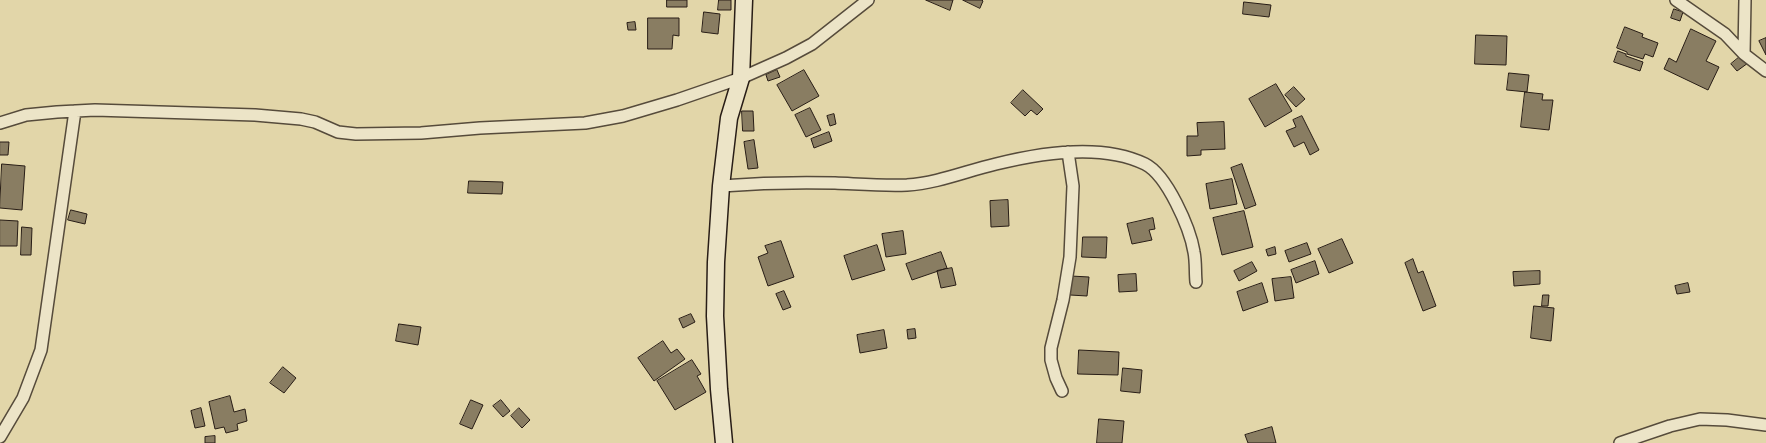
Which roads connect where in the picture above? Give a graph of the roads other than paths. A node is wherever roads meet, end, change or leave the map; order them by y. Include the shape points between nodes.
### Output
1 (744, 0) edge
2 (868, 0) edge
3 (1676, 0) edge
4 (1746, 0) edge
5 (1744, 54) junction
6 (1766, 71) edge
7 (741, 78) junction
8 (76, 111) junction
9 (0, 123) edge
10 (1068, 152) junction
11 (721, 186) junction
12 (1196, 282) dead end
13 (1062, 391) dead end
14 (1766, 425) edge
15 (0, 436) edge
16 (724, 443) edge
17 (1620, 443) edge

1 - 7 street
2 - 7 street via 812,44
3 - 5 street via 1725,34
4 - 5 street
5 - 6 street
7 - 8 street via 632,114 585,123 421,133 356,134 338,132 301,119 255,115
7 - 11 street via 729,118
8 - 9 street via 26,115
8 - 15 street via 41,350 23,398
10 - 11 street via 995,164 907,185 785,182
10 - 12 street via 1094,152 1123,158 1146,165 1158,175 1170,191 1190,238
10 - 13 street via 1072,186 1070,257 1051,348 1056,378
11 - 16 street via 715,316
14 - 17 street via 1700,419

